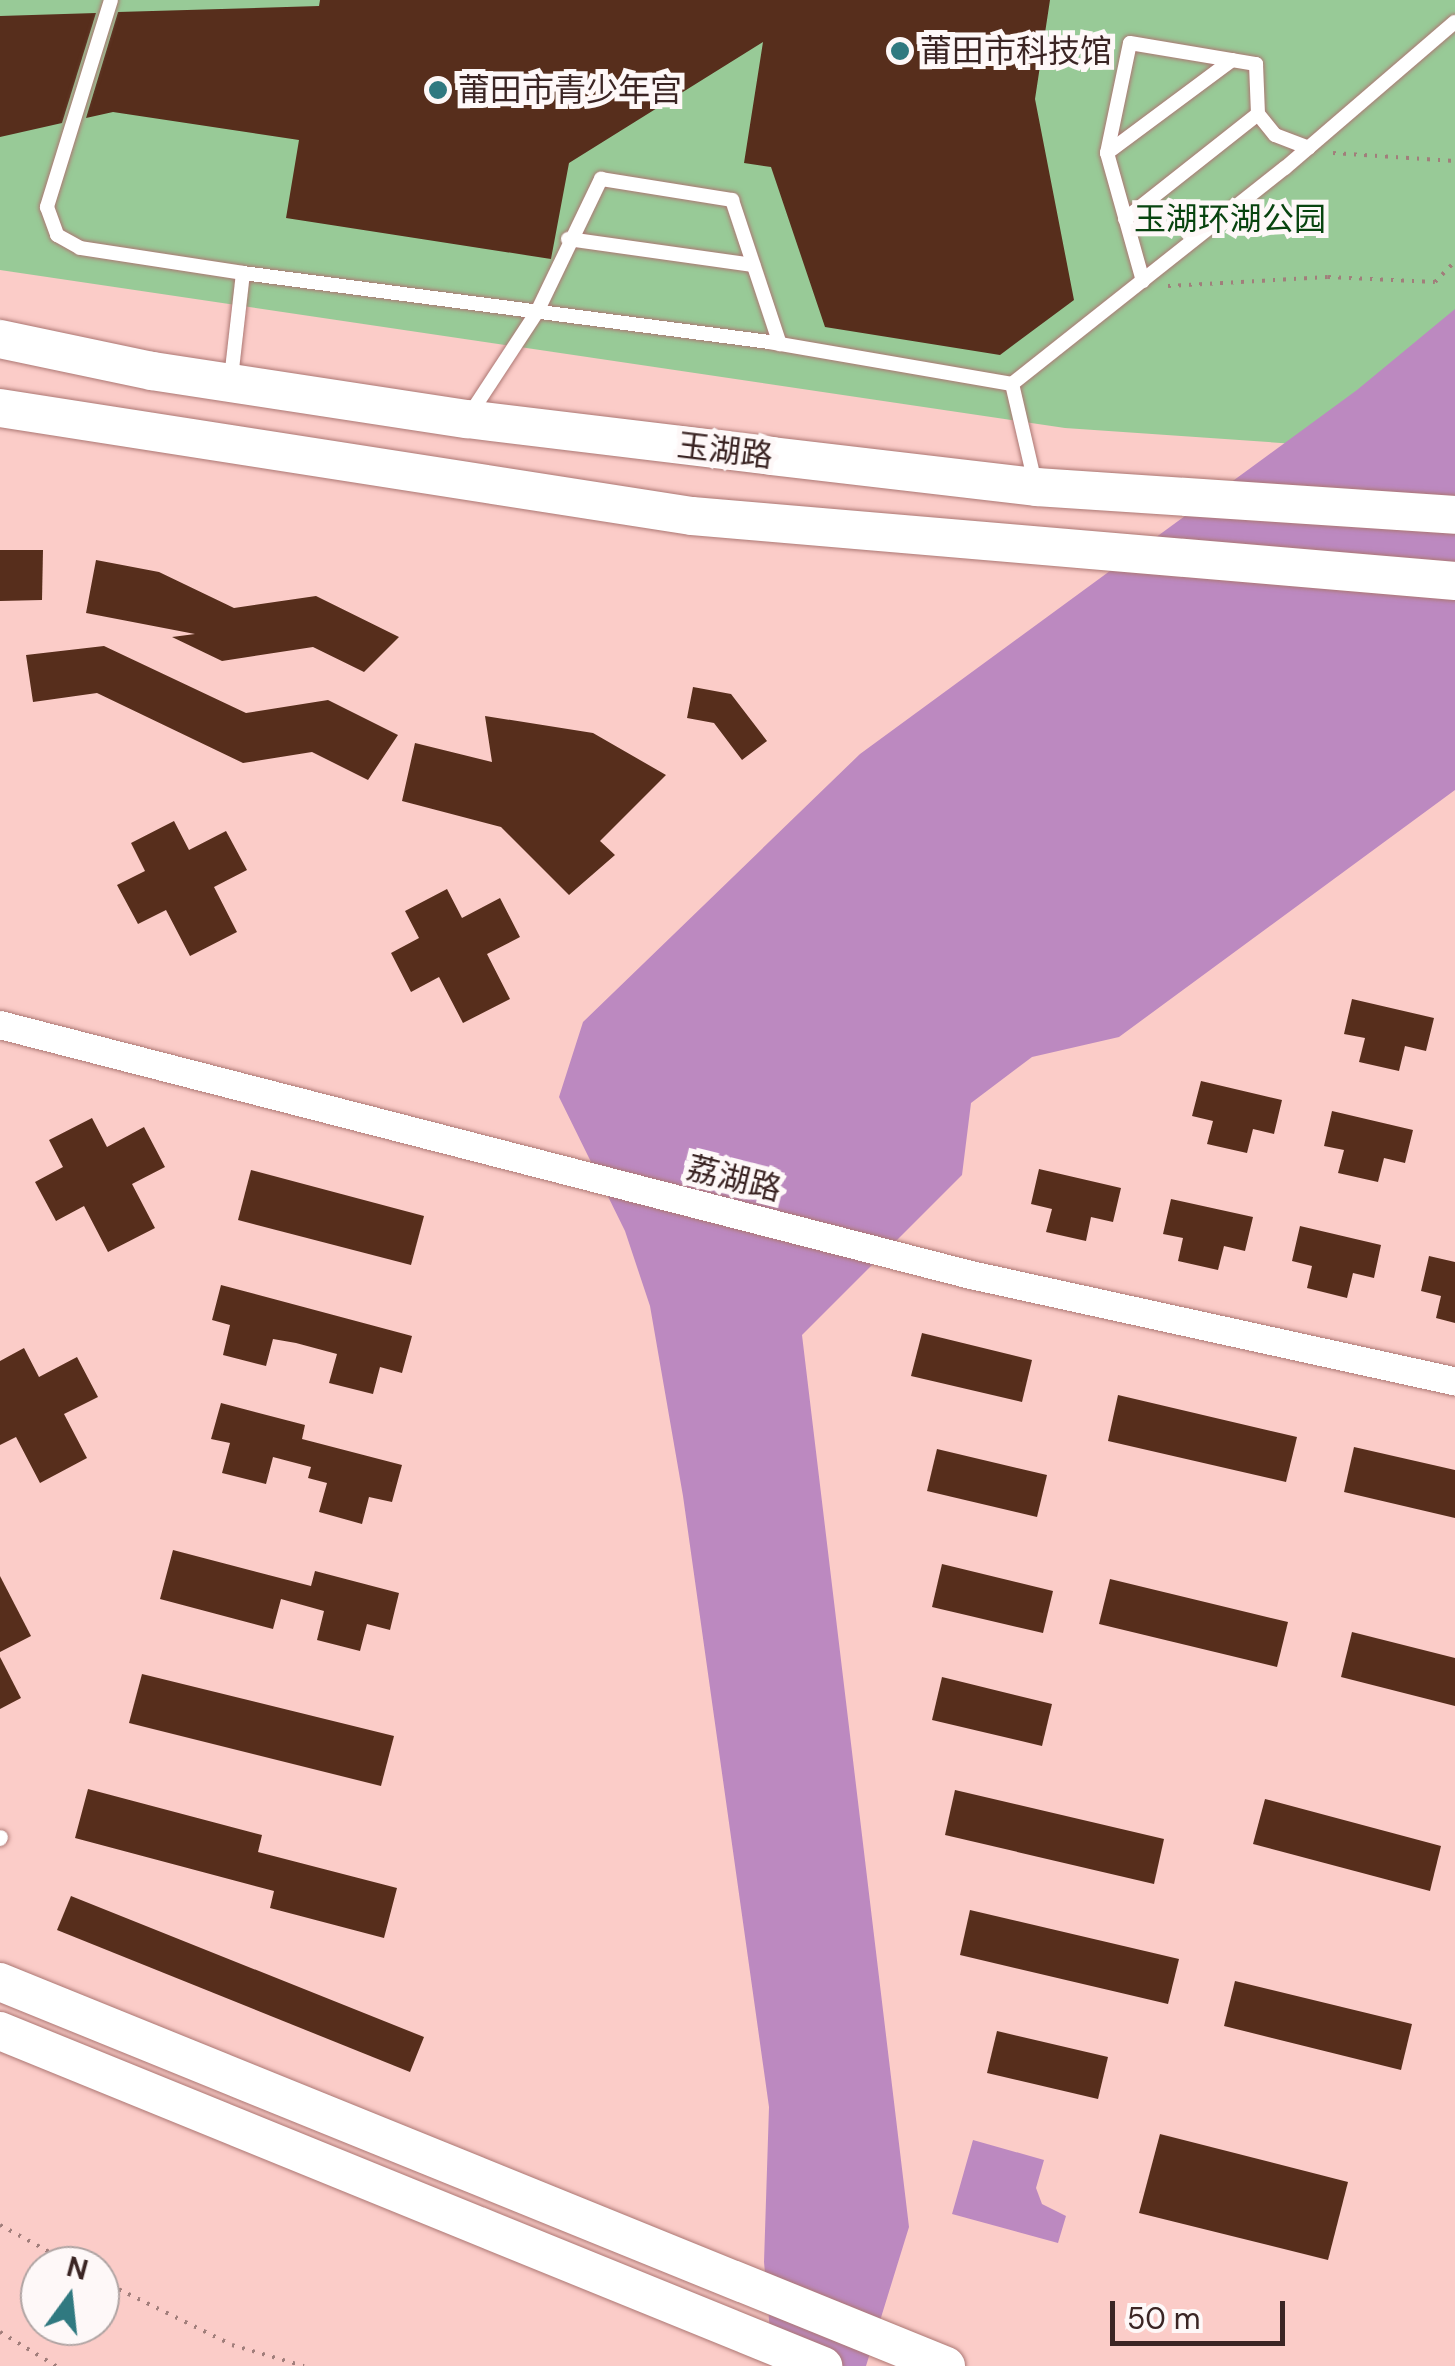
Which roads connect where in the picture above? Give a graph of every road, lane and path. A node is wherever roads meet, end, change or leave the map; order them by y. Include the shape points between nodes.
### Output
1 (111, 0) edge
2 (1455, 22) edge
3 (1232, 60) junction
4 (1258, 114) junction
5 (1309, 148) junction
6 (1107, 153) junction
7 (1455, 161) edge
8 (1125, 219) junction
9 (568, 238) junction
10 (1455, 261) edge
11 (752, 265) junction
12 (243, 273) junction
13 (1138, 284) junction
14 (537, 312) junction
15 (0, 339) edge
16 (780, 344) junction
17 (230, 383) junction
18 (1012, 384) junction
19 (0, 408) edge
20 (467, 419) junction
21 (1054, 488) junction
22 (1455, 516) edge
23 (1455, 581) edge
24 (0, 1026) edge
25 (1455, 1382) edge
26 (0, 1982) edge
27 (0, 2032) edge
28 (0, 2226) edge
29 (38, 2246) edge
30 (120, 2290) edge
31 (0, 2332) edge
32 (56, 2366) edge
33 (304, 2366) edge
34 (823, 2366) edge
35 (946, 2366) edge

1 - 12 lane via 47,207 57,235 80,248
2 - 5 lane
3 - 4 lane via 1256,64
3 - 6 lane
3 - 6 lane via 1130,43
4 - 5 lane via 1275,135
4 - 8 lane
5 - 7 path via 1352,157
5 - 13 lane
6 - 8 lane
8 - 13 lane
9 - 11 lane
9 - 11 lane via 601,179 732,200
9 - 14 lane
10 - 13 path via 1434,282 1328,276
11 - 16 lane
12 - 14 lane
12 - 17 lane
13 - 18 lane
14 - 16 lane
14 - 20 lane
15 - 17 main road, 玉湖路
16 - 18 lane
17 - 20 main road, 玉湖路
18 - 21 lane
19 - 23 main road, 玉湖路 via 674,514 1031,550
20 - 21 main road, 玉湖路
21 - 22 main road, 玉湖路
24 - 25 street, 荔湖路 via 971,1275
26 - 35 main road
27 - 34 main road
28 - 29 path
30 - 33 path via 232,2344
31 - 32 path

